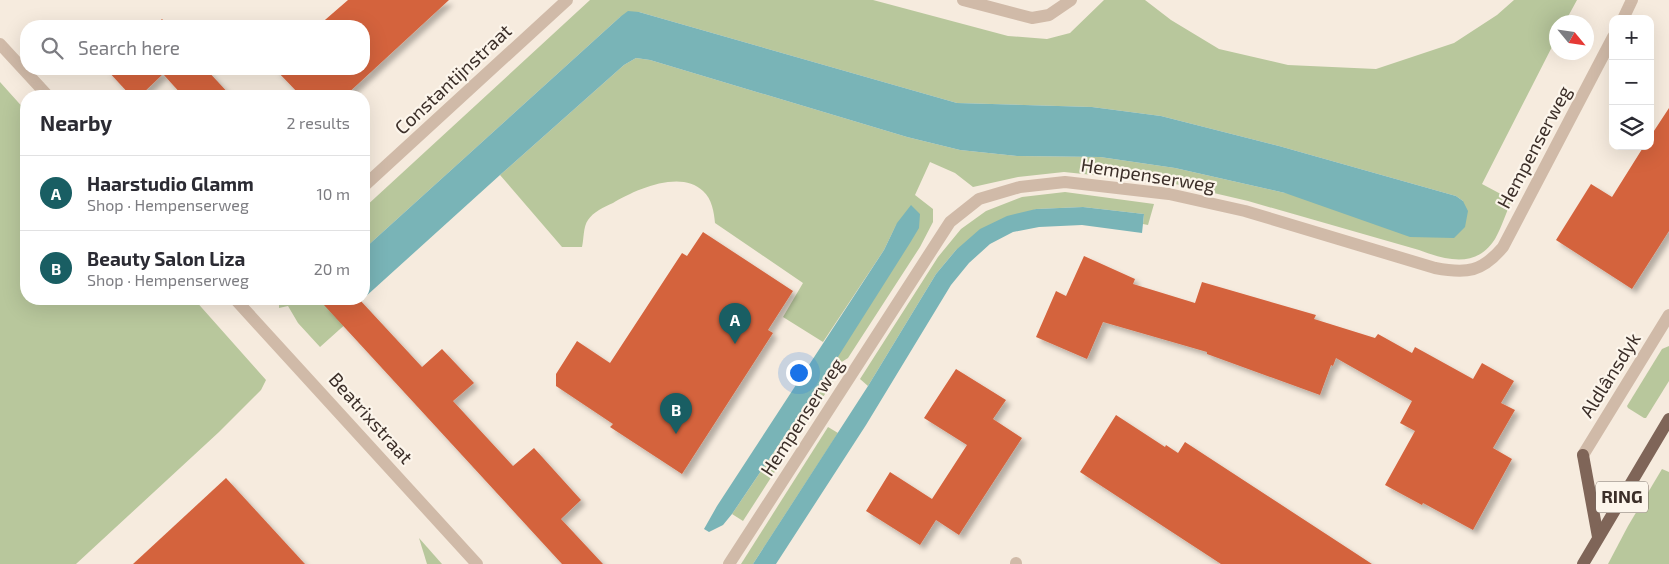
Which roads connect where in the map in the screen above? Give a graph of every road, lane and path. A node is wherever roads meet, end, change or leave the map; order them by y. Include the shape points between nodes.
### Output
1 (567, 0) edge
2 (962, 0) edge
3 (1071, 0) edge
4 (1632, 0) edge
5 (1624, 15) edge
6 (0, 44) edge
7 (1609, 46) edge
8 (20, 66) edge
9 (29, 75) edge
10 (42, 90) edge
11 (370, 181) edge
12 (243, 305) edge
13 (1669, 315) edge
14 (1669, 419) edge
15 (1583, 455) joint
16 (1598, 537) junction
17 (477, 564) edge
18 (729, 564) edge
19 (1583, 564) edge

1 - 11 street, Constantijnstraat
2 - 3 street via 1032,18 1049,15
4 - 5 street
6 - 8 street
7 - 18 street, Hempenserweg via 1503,247 1492,260 1478,268 1451,271 1435,268 1245,211 1169,194 1065,182 1020,186 979,199 950,222
9 - 10 street
12 - 17 street, Beatrixstraat
13 - 15 street, Aldlânsdyk
14 - 16 main road, RING
15 - 16 main road
16 - 19 main road, RING

